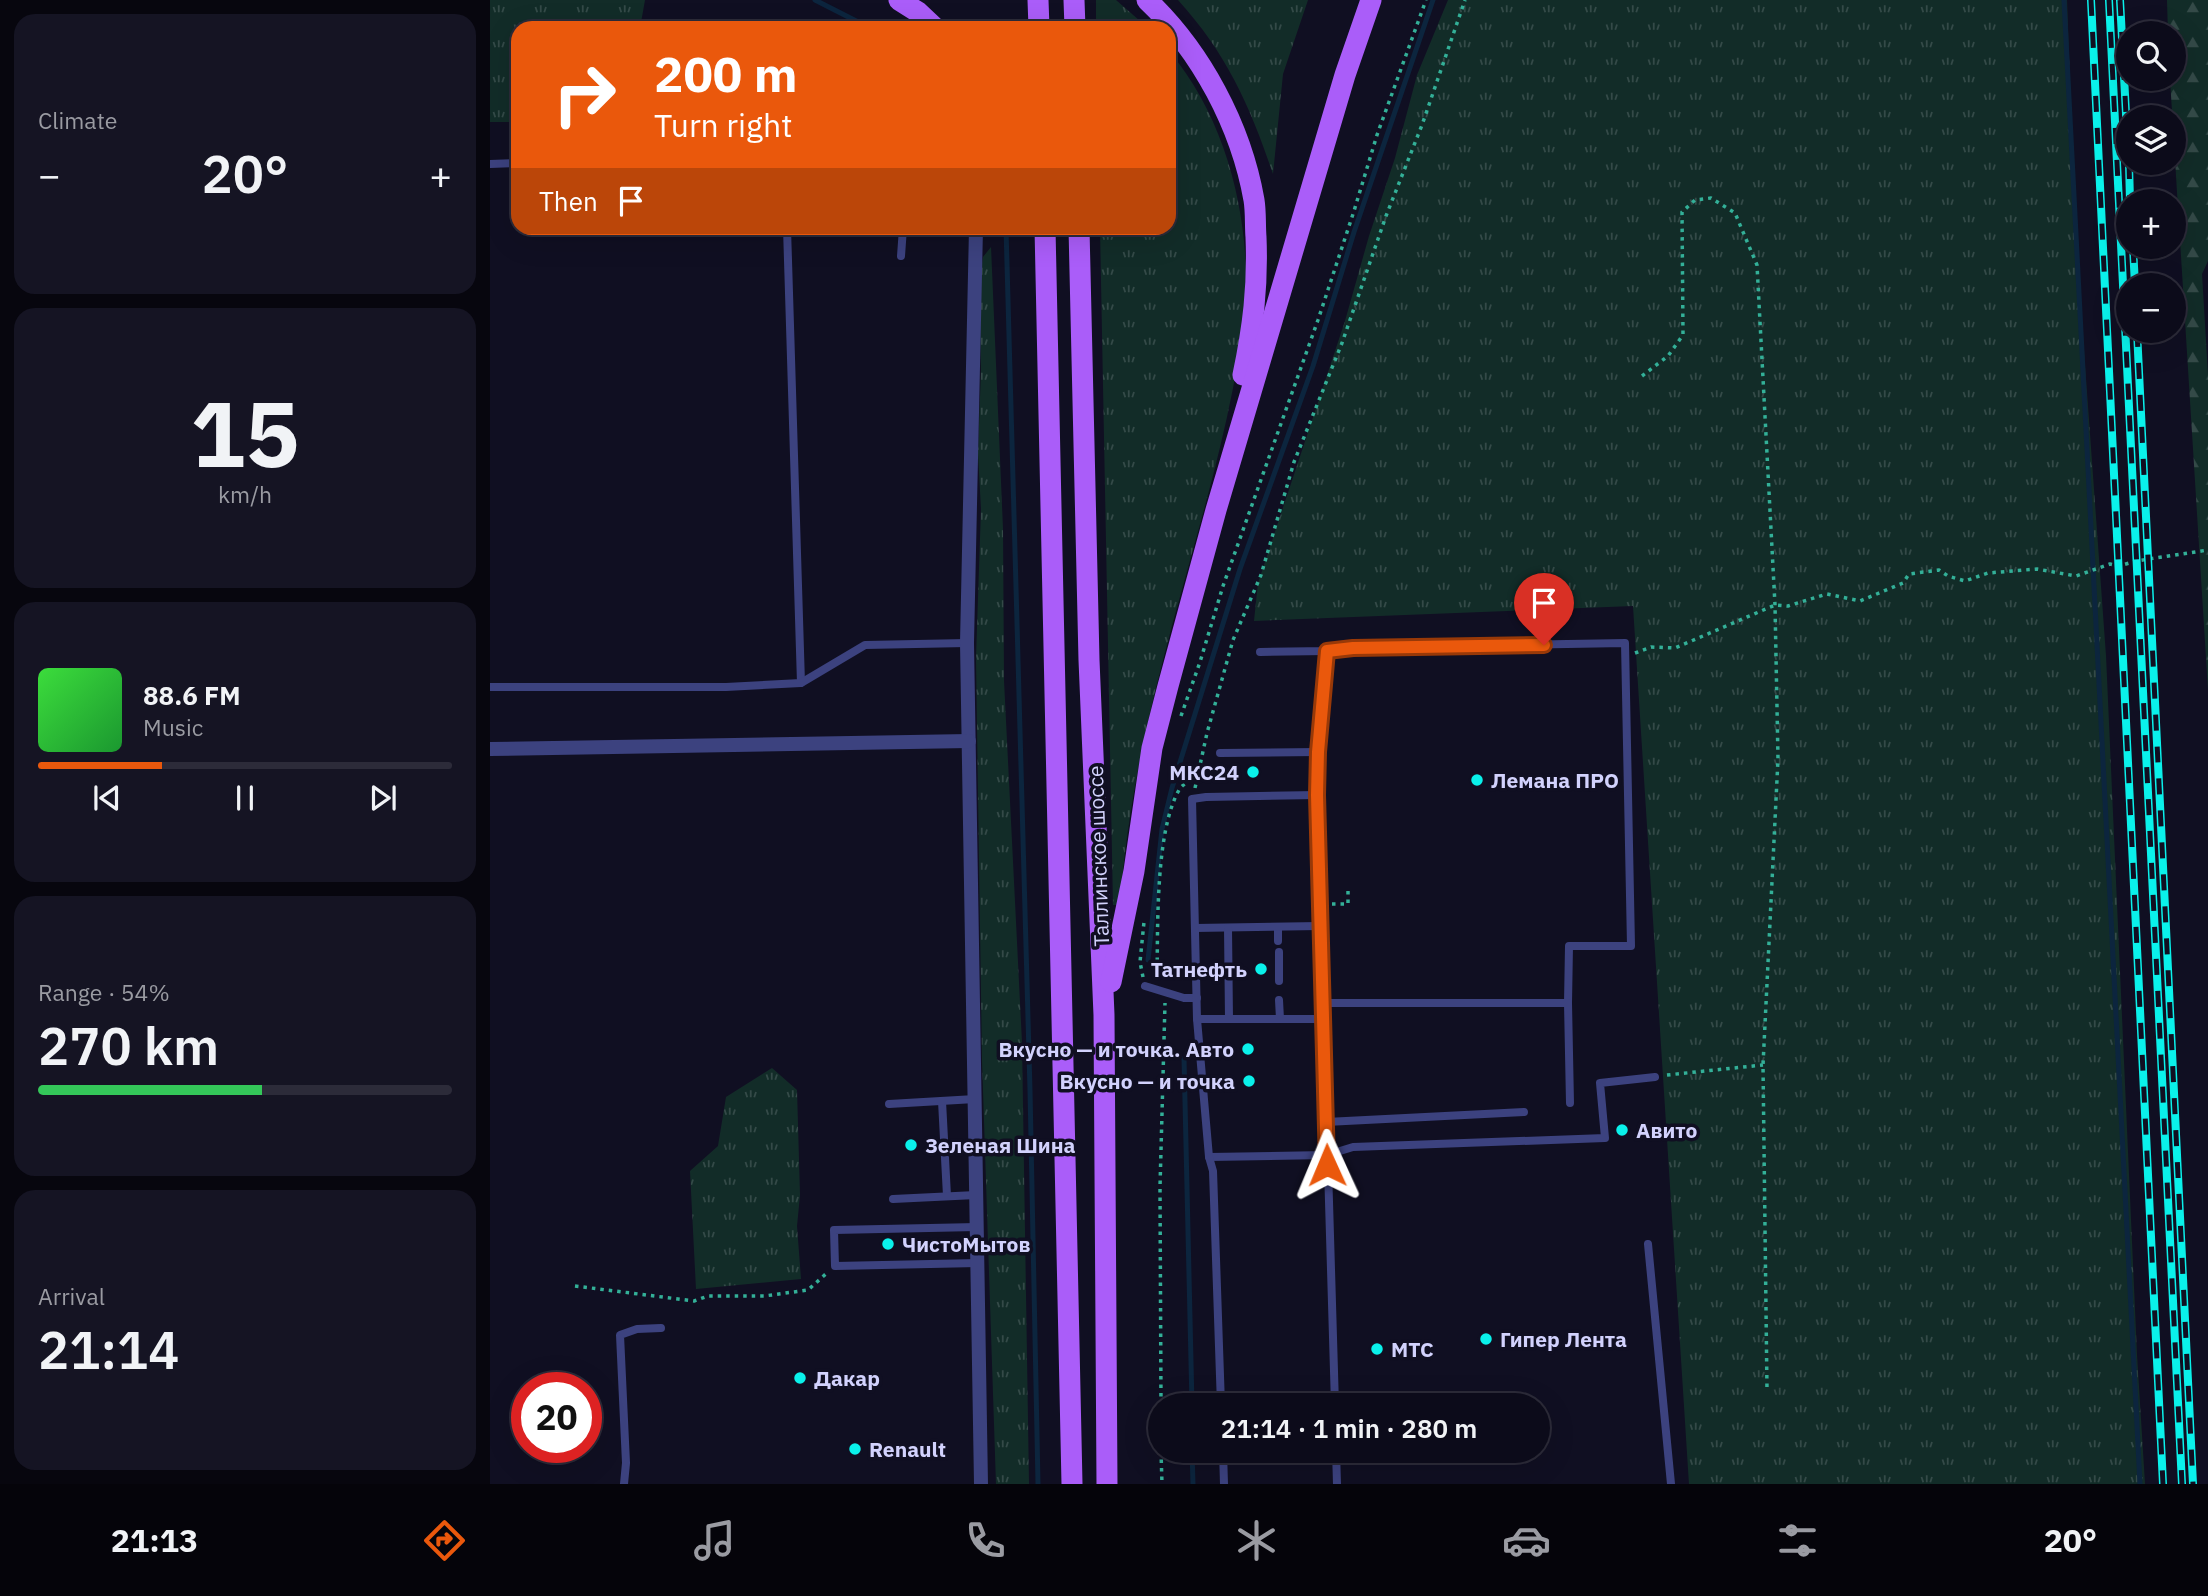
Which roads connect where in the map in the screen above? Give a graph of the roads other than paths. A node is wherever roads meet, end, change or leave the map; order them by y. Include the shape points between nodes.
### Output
1 (899, 0) edge
2 (1038, 0) edge
3 (1074, 0) edge
4 (1147, 0) edge
5 (1371, 0) edge
6 (928, 21) edge
7 (1039, 21) edge
8 (1075, 21) edge
9 (1169, 21) edge
10 (1176, 30) edge
11 (511, 163) edge
12 (490, 164) edge
13 (788, 235) edge
14 (903, 235) edge
15 (976, 235) edge
16 (1036, 235) edge
17 (1045, 235) edge
18 (1079, 235) edge
19 (901, 257) dead end
20 (1046, 264) junction
21 (1216, 510) junction
22 (967, 643) junction
23 (1327, 651) junction
24 (1260, 652) dead end
25 (801, 683) junction
26 (490, 687) edge
27 (969, 741) junction
28 (490, 749) edge
29 (1318, 752) junction
30 (1220, 753) dead end
31 (1317, 795) junction
32 (1321, 926) junction
33 (1278, 927) junction
34 (1195, 928) junction
35 (1228, 928) junction
36 (1279, 941) dead end
37 (1279, 952) dead end
38 (1279, 981) dead end
39 (1145, 986) road end
40 (1197, 998) junction
41 (1279, 1000) dead end
42 (1322, 1003) junction
43 (1569, 1003) junction
44 (1104, 1015) junction
45 (1197, 1019) junction
46 (1229, 1019) junction
47 (1280, 1019) junction
48 (1323, 1019) junction
49 (1656, 1077) road end
50 (975, 1100) junction
51 (942, 1101) junction
52 (1570, 1103) dead end
53 (889, 1104) dead end
54 (1524, 1112) dead end
55 (1326, 1122) junction
56 (1327, 1155) junction
57 (1209, 1157) junction
58 (976, 1195) junction
59 (947, 1196) junction
60 (893, 1199) dead end
61 (977, 1227) junction
62 (1648, 1244) dead end
63 (978, 1263) junction
64 (661, 1328) dead end
65 (1221, 1393) edge
66 (1335, 1393) edge
67 (1223, 1463) edge
68 (1336, 1463) edge
69 (624, 1484) edge
70 (981, 1484) edge
71 (1072, 1484) edge
72 (1107, 1484) edge
73 (1224, 1484) edge
74 (1337, 1484) edge
75 (1671, 1484) edge

1 - 6 main road
2 - 7 main road
3 - 8 main road
4 - 9 main road
5 - 21 main road
10 - 21 main road via 1204,70 1236,134 1254,201 1258,279
11 - 12 lane
13 - 25 lane
14 - 19 lane
15 - 22 street
16 - 20 main road
17 - 20 main road, Таллинское шоссе
18 - 44 main road, Таллинское шоссе via 1089,660
20 - 71 main road, Таллинское шоссе
21 - 44 main road via 1152,748
22 - 25 lane via 866,645
22 - 27 street
23 - 24 lane
23 - 29 lane
23 - 43 lane via 1625,643 1631,946 1569,946
25 - 26 lane
27 - 28 street
27 - 50 street
29 - 30 lane
29 - 31 lane
31 - 32 lane
31 - 34 lane via 1192,799
32 - 33 lane
32 - 42 lane
33 - 35 lane
33 - 36 lane
34 - 35 lane
34 - 40 lane
35 - 46 lane
37 - 38 lane
39 - 40 lane
40 - 45 lane
41 - 47 lane
42 - 43 lane
42 - 48 lane
43 - 52 lane
44 - 72 main road, Таллинское шоссе
45 - 46 lane
45 - 57 lane
46 - 47 lane
47 - 48 lane
48 - 55 lane
49 - 56 lane via 1601,1083 1605,1138 1353,1147
50 - 51 lane
50 - 58 street
51 - 53 lane
51 - 59 lane
54 - 55 lane
55 - 56 lane
56 - 57 lane
56 - 66 lane
57 - 65 lane
58 - 59 lane
58 - 61 street
59 - 60 lane
61 - 63 street
61 - 63 lane via 834,1230 835,1266
62 - 75 lane
63 - 70 street
64 - 69 lane via 620,1335
67 - 73 lane
68 - 74 lane

